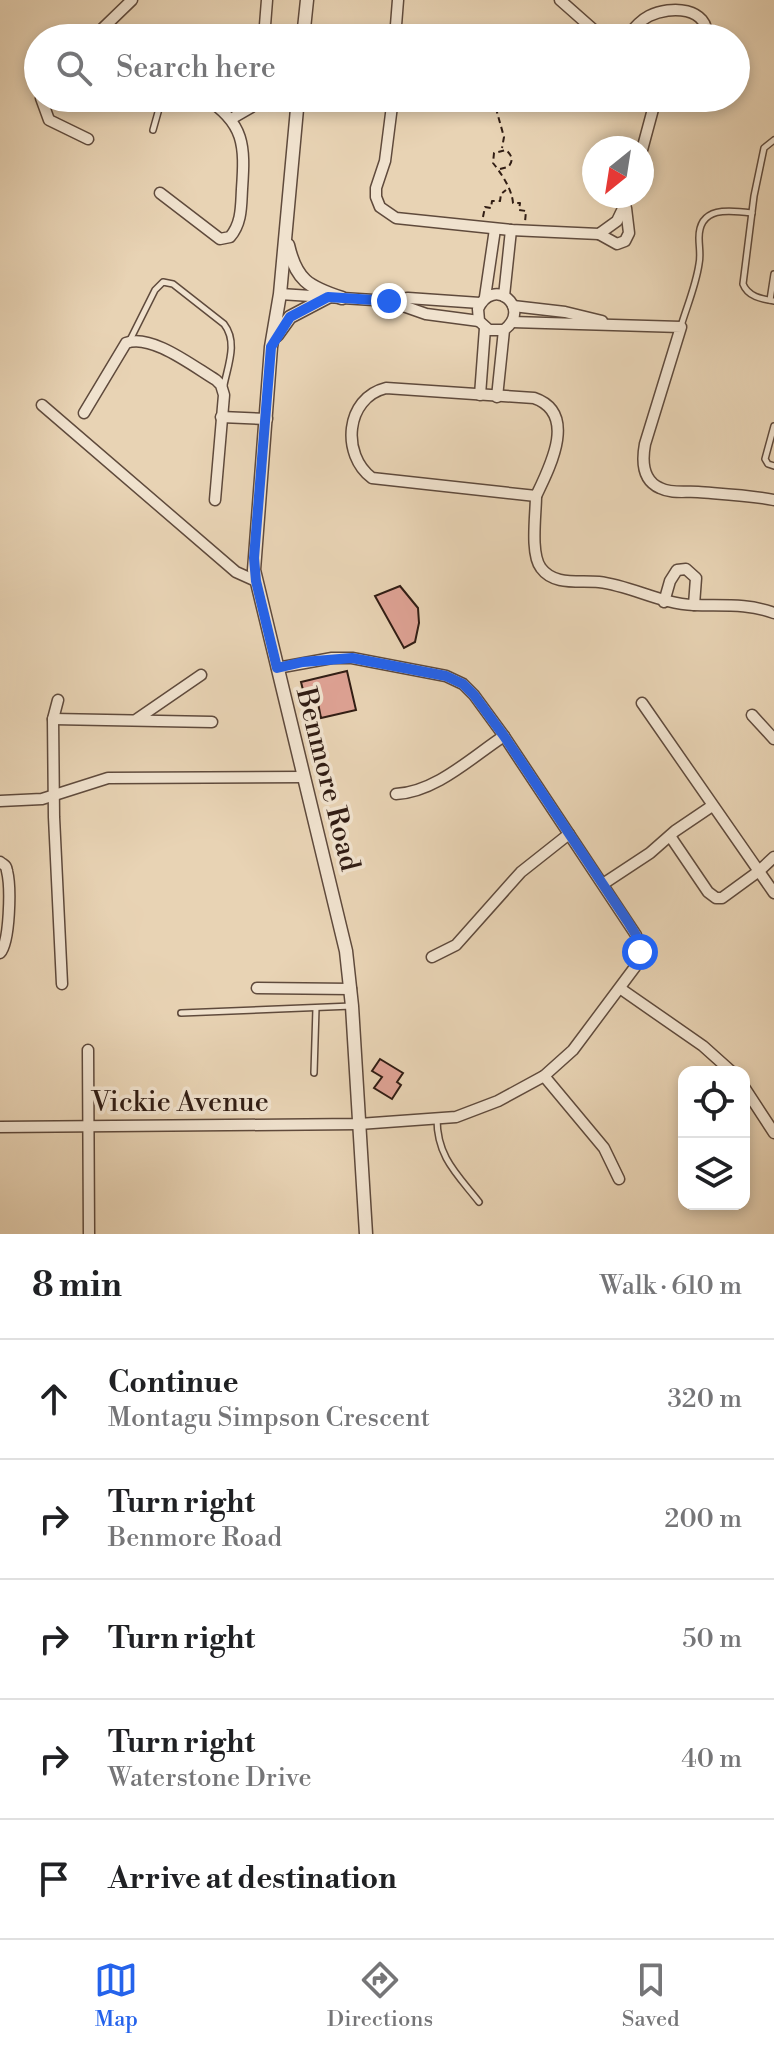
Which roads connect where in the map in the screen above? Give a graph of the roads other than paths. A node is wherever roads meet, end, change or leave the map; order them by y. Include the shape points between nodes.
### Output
1 (132, 0) edge
2 (267, 0) edge
3 (307, 0) edge
4 (398, 0) edge
5 (560, 0) edge
6 (106, 24) edge
7 (265, 24) edge
8 (304, 24) edge
9 (396, 24) edge
10 (587, 24) edge
11 (638, 24) edge
12 (706, 24) edge
13 (46, 112) edge
14 (158, 112) edge
15 (222, 112) edge
16 (243, 112) edge
17 (296, 112) edge
18 (391, 112) edge
19 (652, 112) edge
20 (231, 119) junction
21 (153, 130) dead end
22 (646, 136) edge
23 (88, 139) dead end
24 (774, 140) edge
25 (160, 193) dead end
26 (624, 208) edge
27 (627, 208) edge
28 (752, 213) junction
29 (495, 229) junction
30 (511, 230) junction
31 (286, 234) junction
32 (599, 234) junction
33 (774, 274) edge
34 (280, 294) junction
35 (504, 296) junction
36 (328, 297) junction
37 (342, 298) junction
38 (483, 300) junction
39 (772, 300) edge
40 (389, 301) junction
41 (513, 306) junction
42 (608, 323) junction
43 (482, 324) junction
44 (508, 326) junction
45 (681, 327) junction
46 (130, 341) junction
47 (271, 347) junction
48 (224, 390) junction
49 (480, 395) junction
50 (497, 397) junction
51 (42, 405) dead end
52 (84, 413) dead end
53 (221, 417) junction
54 (267, 419) junction
55 (774, 426) edge
56 (773, 438) edge
57 (774, 466) edge
58 (536, 496) junction
59 (215, 500) dead end
60 (774, 500) edge
61 (256, 581) junction
62 (664, 602) junction
63 (694, 605) junction
64 (774, 613) edge
65 (277, 668) junction
66 (201, 675) dead end
67 (58, 700) dead end
68 (642, 703) dead end
69 (752, 715) dead end
70 (53, 719) junction
71 (135, 720) junction
72 (212, 722) dead end
73 (504, 736) junction
74 (774, 739) edge
75 (304, 777) junction
76 (396, 794) dead end
77 (54, 795) junction
78 (0, 801) edge
79 (712, 806) junction
80 (569, 834) junction
81 (670, 836) junction
82 (774, 857) edge
83 (0, 862) edge
84 (759, 871) junction
85 (603, 884) junction
86 (774, 893) edge
87 (0, 953) edge
88 (432, 957) dead end
89 (62, 984) dead end
90 (257, 988) dead end
91 (351, 989) junction
92 (621, 989) junction
93 (352, 1006) junction
94 (316, 1008) junction
95 (181, 1013) dead end
96 (88, 1050) dead end
97 (725, 1066) edge
98 (314, 1073) dead end
99 (544, 1076) junction
100 (750, 1096) edge
101 (437, 1119) junction
102 (359, 1124) junction
103 (86, 1126) junction
104 (0, 1127) edge
105 (774, 1133) edge
106 (619, 1179) dead end
107 (479, 1202) dead end
108 (89, 1234) edge
109 (366, 1234) edge

1 - 6 street
2 - 7 street
3 - 8 street
4 - 9 street
5 - 10 street
11 - 12 street via 673,9 685,10
13 - 23 street via 49,120
14 - 21 lane
15 - 20 street
16 - 20 street
17 - 31 street, Benmore Road
18 - 29 street via 376,188 380,207 396,218
19 - 22 street
20 - 25 street via 245,152 241,214 230,237 220,239 208,232
24 - 28 lane via 764,148
26 - 32 street via 617,221
27 - 32 street via 625,241 617,244
28 - 39 lane via 743,284 755,296
28 - 45 lane via 722,210 703,220 699,265
29 - 30 street
29 - 38 street
30 - 32 street
30 - 35 street
31 - 34 street, Benmore Road
31 - 37 street via 299,276
33 - 39 lane
34 - 36 street
34 - 47 street, Benmore Road
35 - 38 street
35 - 41 street
36 - 37 street
36 - 47 street via 290,317
37 - 40 street
38 - 40 street
38 - 43 street
40 - 43 street
41 - 42 street
41 - 44 street
42 - 44 street
42 - 45 street
43 - 44 street via 494,332
43 - 49 street
44 - 50 street
45 - 60 street via 645,444 645,471 658,488 671,492
46 - 48 street via 149,342 216,380
46 - 48 lane via 155,290 163,282 173,284 230,332
46 - 52 street
47 - 54 street, Benmore Road
48 - 53 street
49 - 50 street
49 - 58 street via 376,390 358,407 352,435 356,461 372,478 385,481
50 - 58 street via 534,398 546,402 556,415 554,452
51 - 61 street via 236,572
53 - 54 street
53 - 59 street
54 - 61 street, Benmore Road via 254,547
55 - 56 lane
56 - 57 lane via 765,459
58 - 62 street via 534,550 543,571 559,580 601,583
61 - 65 street, Benmore Road
62 - 63 street
62 - 63 street via 673,574 686,569 696,578
63 - 64 street via 735,605
65 - 73 street via 342,657 446,676 474,695
65 - 75 street, Benmore Road
66 - 71 street
67 - 70 street
68 - 79 street
69 - 74 street
70 - 71 street
70 - 77 street
71 - 72 street
73 - 76 street via 431,784
73 - 80 street
75 - 77 street via 108,778
75 - 91 street, Benmore Road
77 - 78 street
77 - 89 street
79 - 81 street
79 - 84 street
80 - 85 street
80 - 88 street via 521,872 460,942
81 - 84 street via 713,898 722,898
81 - 85 street
82 - 84 street
83 - 87 street via 8,874 7,934
84 - 86 street
85 - 92 street, Vickie Avenue via 639,943 639,959
90 - 91 street
91 - 93 street, Benmore Road
92 - 97 street
92 - 99 street, Vickie Avenue via 573,1050
93 - 94 lane
93 - 102 street, Benmore Road
94 - 95 lane
94 - 98 lane
96 - 103 street
99 - 101 street, Vickie Avenue via 478,1109
99 - 106 street via 604,1148
100 - 105 street
101 - 102 street, Vickie Avenue
101 - 107 lane via 442,1154
102 - 103 street, Vickie Avenue
102 - 109 street, Benmore Road
103 - 104 street, Vickie Avenue
103 - 108 street

